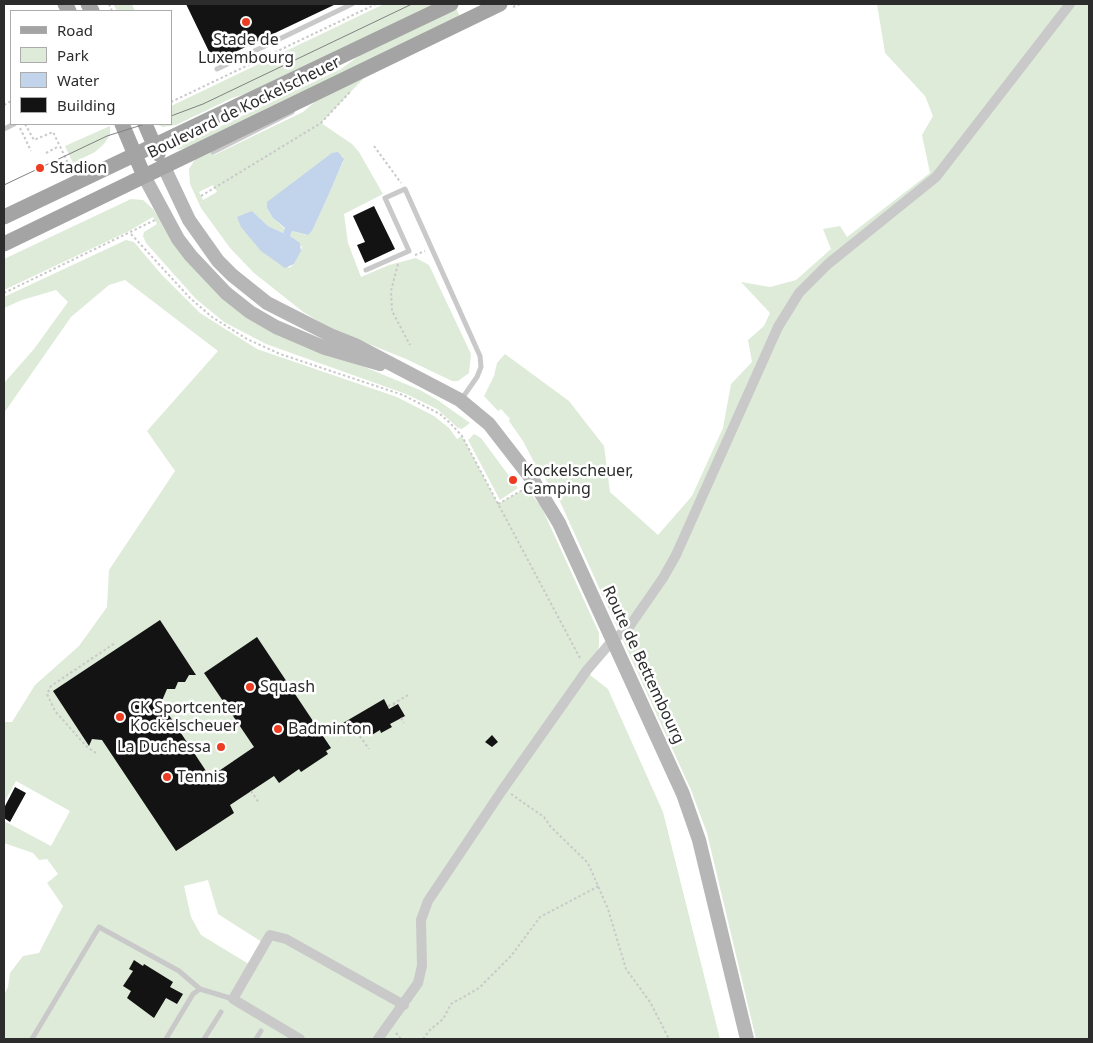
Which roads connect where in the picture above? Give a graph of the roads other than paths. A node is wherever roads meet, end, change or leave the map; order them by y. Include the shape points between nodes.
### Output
1 (352, 4) edge
2 (451, 4) edge
3 (500, 4) edge
4 (1070, 4) edge
5 (217, 69) dead end
6 (326, 88) junction
7 (122, 125) edge
8 (145, 125) edge
9 (155, 146) junction
10 (213, 152) dead end
11 (134, 155) junction
12 (164, 167) junction
13 (144, 176) junction
14 (4, 217) edge
15 (4, 244) edge
16 (366, 270) dead end
17 (402, 369) junction
18 (460, 400) junction
19 (612, 641) junction
20 (200, 989) junction
21 (233, 999) junction
22 (404, 1005) junction
23 (221, 1012) dead end
24 (261, 1031) dead end
25 (32, 1039) edge
26 (166, 1039) edge
27 (204, 1039) edge
28 (256, 1039) edge
29 (300, 1039) edge
30 (378, 1039) edge
31 (747, 1039) edge

1 - 5 lane
2 - 9 main road, Boulevard de Kockelscheuer
3 - 6 main road, Boulevard de Kockelscheuer
4 - 19 street via 936,177 828,264 800,293 778,327 676,555 629,627
6 - 10 lane via 288,115
6 - 12 main road, Boulevard de Kockelscheuer
7 - 11 main road
8 - 9 main road
9 - 11 main road, Boulevard de Kockelscheuer
9 - 12 main road
11 - 13 main road
11 - 14 main road, Boulevard de Kockelscheuer
12 - 13 main road, Boulevard de Kockelscheuer
12 - 17 main road, Route de Bettembourg via 189,220 232,275 267,302
13 - 15 main road, Boulevard de Kockelscheuer
13 - 17 main road, Route de Bettembourg via 191,256 226,293 250,312 326,348
16 - 18 lane via 409,251 385,198 405,189 480,356 481,367 477,377
17 - 18 main road, Route de Bettembourg
18 - 19 main road, Route de Bettembourg via 489,424 534,482 559,523
19 - 22 street via 587,670 503,788 428,902 421,920 422,966 418,984
19 - 31 main road, Route de Bettembourg via 683,794 700,840
20 - 21 lane
20 - 25 lane via 179,971 99,927
20 - 26 lane via 193,994
21 - 22 street via 270,935 286,939
21 - 29 street
22 - 30 street
23 - 27 lane
24 - 28 lane

